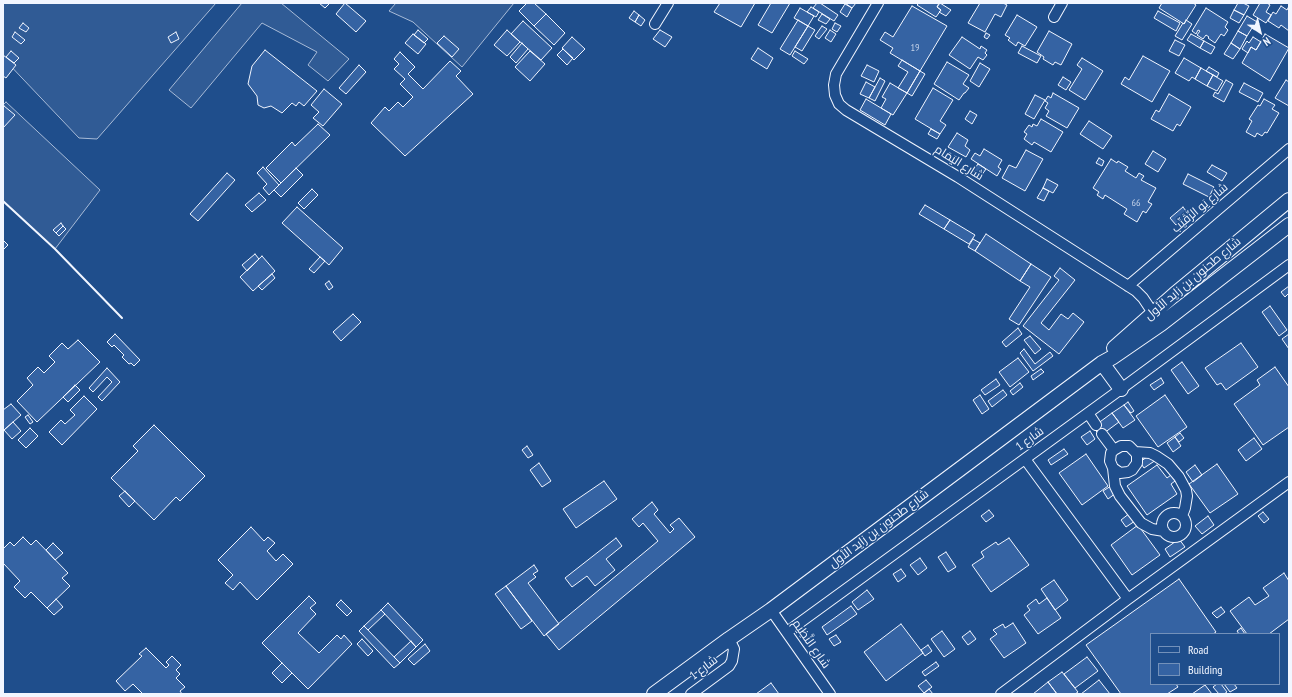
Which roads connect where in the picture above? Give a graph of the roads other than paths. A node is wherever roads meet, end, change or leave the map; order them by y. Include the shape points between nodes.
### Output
1 (668, 3) edge
2 (878, 3) edge
3 (1062, 3) edge
4 (1054, 17) dead end
5 (655, 24) dead end
6 (1289, 149) edge
7 (1289, 200) edge
8 (1289, 225) edge
9 (1289, 265) edge
10 (1128, 286) junction
11 (1153, 313) junction
12 (1102, 363) junction
13 (1121, 389) junction
14 (1088, 413) junction
15 (1096, 424) dead end
16 (1102, 434) dead end
17 (1114, 450) junction
18 (1135, 452) junction
19 (1025, 458) junction
20 (1113, 468) junction
21 (1289, 482) edge
22 (1182, 516) junction
23 (1164, 531) junction
24 (1128, 599) junction
25 (771, 610) junction
26 (787, 632) junction
27 (729, 639) junction
28 (654, 694) edge
29 (691, 694) edge
30 (830, 694) edge
31 (1001, 694) edge

1 - 5 street
2 - 10 street, شارع اليَمَام via 836,74 835,95 839,104
3 - 4 street
6 - 10 street, شارع يَو الرِّقَيِّب
7 - 11 street, شارع طحنون بن زايد الأول
8 - 12 street, شارع طحنون بن زايد الأول via 1161,324
9 - 13 street, شارع 1
10 - 11 street, شارع اليَمَام via 1143,298
11 - 12 street, شارع طحنون بن زايد الأول via 1116,345
12 - 13 street
12 - 25 street, شارع طحنون بن زايد الأول
13 - 14 street, شارع 1
14 - 15 street
14 - 19 street, شارع 1
16 - 17 street
17 - 18 street via 1125,445
17 - 20 street via 1110,457
18 - 20 street via 1137,464 1132,470 1120,472
18 - 22 street via 1156,456 1168,464 1179,477 1187,496
19 - 24 street
19 - 26 street, شارع 1
20 - 23 street via 1113,480 1117,491 1137,519 1152,529
21 - 24 street
22 - 23 street via 1174,513 1166,516 1162,523
22 - 23 street via 1186,523 1182,534 1170,537
24 - 31 street
25 - 26 street, شارع النَّظِيم
25 - 27 street, شارع طحنون بن زايد الأول
26 - 30 street, شارع النَّظِيم
27 - 28 street, شارع طحنون بن زايد الأول
27 - 29 street, شارع 1 via 734,650 729,666

